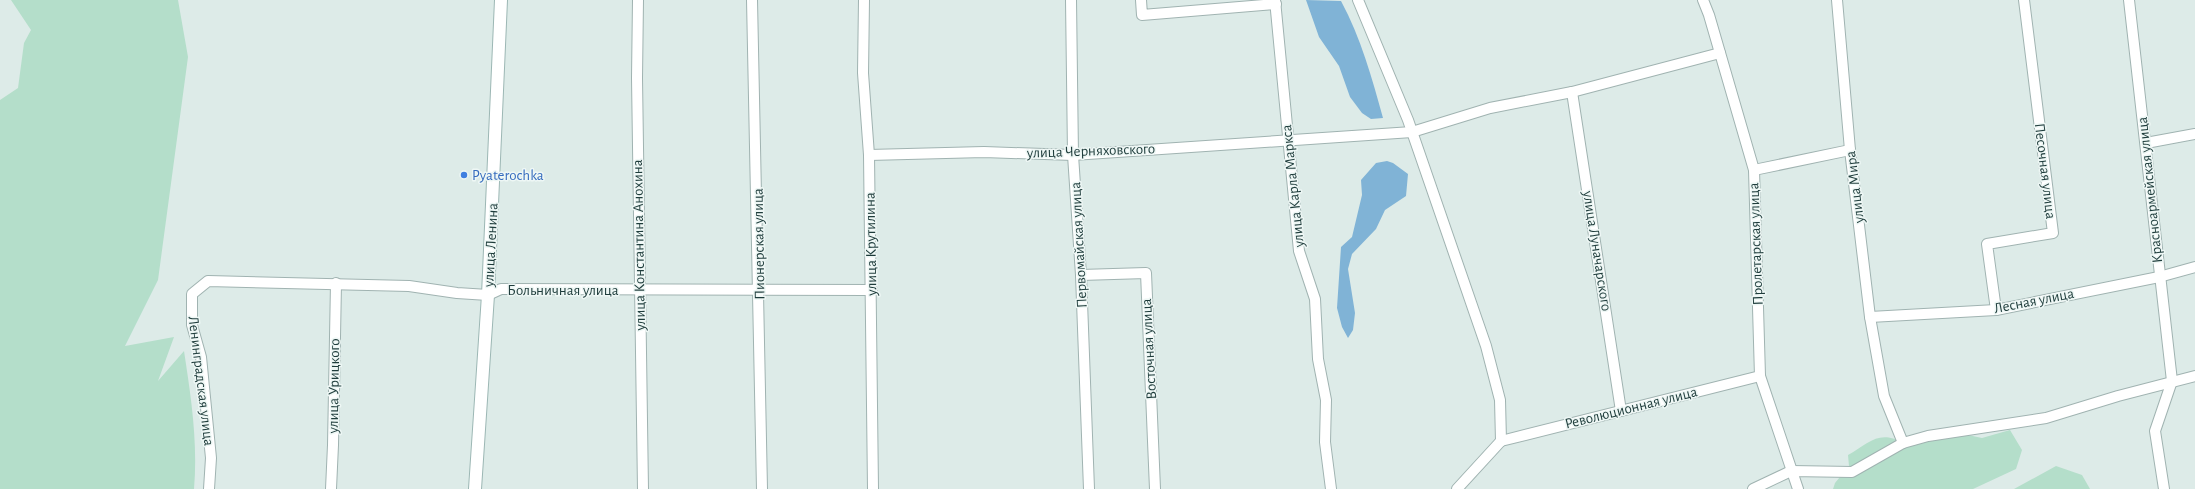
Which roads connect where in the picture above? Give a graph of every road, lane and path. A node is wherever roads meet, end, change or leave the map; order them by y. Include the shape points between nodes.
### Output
1 (501, 0) edge
2 (638, 0) edge
3 (752, 0) edge
4 (864, 0) edge
5 (1071, 0) edge
6 (1142, 0) edge
7 (1358, 0) edge
8 (1703, 0) edge
9 (1837, 0) edge
10 (2024, 0) edge
11 (2129, 0) edge
12 (1276, 2) edge
13 (1720, 53) junction
14 (1572, 92) junction
15 (1412, 132) junction
16 (2195, 134) edge
17 (1289, 140) junction
18 (2146, 143) junction
19 (1850, 150) junction
20 (869, 155) junction
21 (1073, 155) junction
22 (1754, 170) junction
23 (2195, 267) edge
24 (1081, 275) junction
25 (2159, 277) junction
26 (208, 281) joint
27 (336, 283) junction
28 (639, 290) junction
29 (760, 290) junction
30 (872, 290) junction
31 (488, 295) junction
32 (1996, 310) junction
33 (1870, 317) junction
34 (1760, 376) junction
35 (2195, 376) edge
36 (2172, 381) junction
37 (1622, 411) junction
38 (1501, 441) junction
39 (1903, 443) junction
40 (1791, 472) junction
41 (209, 489) edge
42 (331, 489) edge
43 (475, 489) edge
44 (643, 489) edge
45 (762, 489) edge
46 (873, 489) edge
47 (1089, 489) edge
48 (1156, 489) edge
49 (1331, 489) edge
50 (1457, 489) edge
51 (1752, 489) edge
52 (1798, 489) edge
53 (2164, 489) edge

1 - 31 main road, улица Ленина
2 - 28 street, улица Константина Анохина
3 - 29 street, Пионерская улица
4 - 20 street, улица Крутилина via 862,73
5 - 21 street, Первомайская улица
6 - 12 street via 1142,15
7 - 15 street
8 - 13 street, Пролетарская улица
9 - 19 street, улица Мира
10 - 32 street, Песочная улица via 2053,233 1987,244
11 - 18 street, Красноармейская улица
12 - 17 street, улица Карла Маркса
13 - 14 street
13 - 22 street, Пролетарская улица
14 - 15 street via 1490,108
14 - 37 street, улица Луначарского
15 - 17 street
15 - 38 street via 1486,346 1500,400
16 - 18 street
17 - 21 street, улица Черняховского
17 - 49 street, улица Карла Маркса via 1299,251 1316,300 1318,359 1326,400 1325,442
18 - 25 street, Красноармейская улица
19 - 22 street
19 - 33 street, улица Мира
20 - 21 street, улица Черняховского via 984,152
20 - 30 street, улица Крутилина
21 - 24 street, Первомайская улица
22 - 34 street, Пролетарская улица
23 - 25 street, Лесная улица
24 - 47 street, Первомайская улица
24 - 48 street, Восточная улица via 1146,273
25 - 32 street, Лесная улица
25 - 36 street, Красноармейская улица
26 - 27 street, Больничная улица
26 - 41 street, Ленинградская улица via 192,294 192,325 200,357 211,458
27 - 31 street, Больничная улица via 409,286
27 - 42 street, улица Урицкого
28 - 29 street, Больничная улица
28 - 31 street, Больничная улица via 501,289
28 - 44 street, улица Константина Анохина
29 - 30 street, Больничная улица
29 - 45 street, Пионерская улица
30 - 46 street, улица Крутилина
31 - 43 main road, улица Ленина
32 - 33 street, Лесная улица
33 - 39 street, улица Мира via 1884,396
34 - 37 street, Революционная улица
34 - 40 street, Пролетарская улица
35 - 36 street
36 - 39 street via 2046,418 1928,436
36 - 53 street via 2155,431
37 - 38 street, Революционная улица
38 - 50 street
39 - 40 street via 1852,472
40 - 51 street
40 - 52 street, Пролетарская улица

